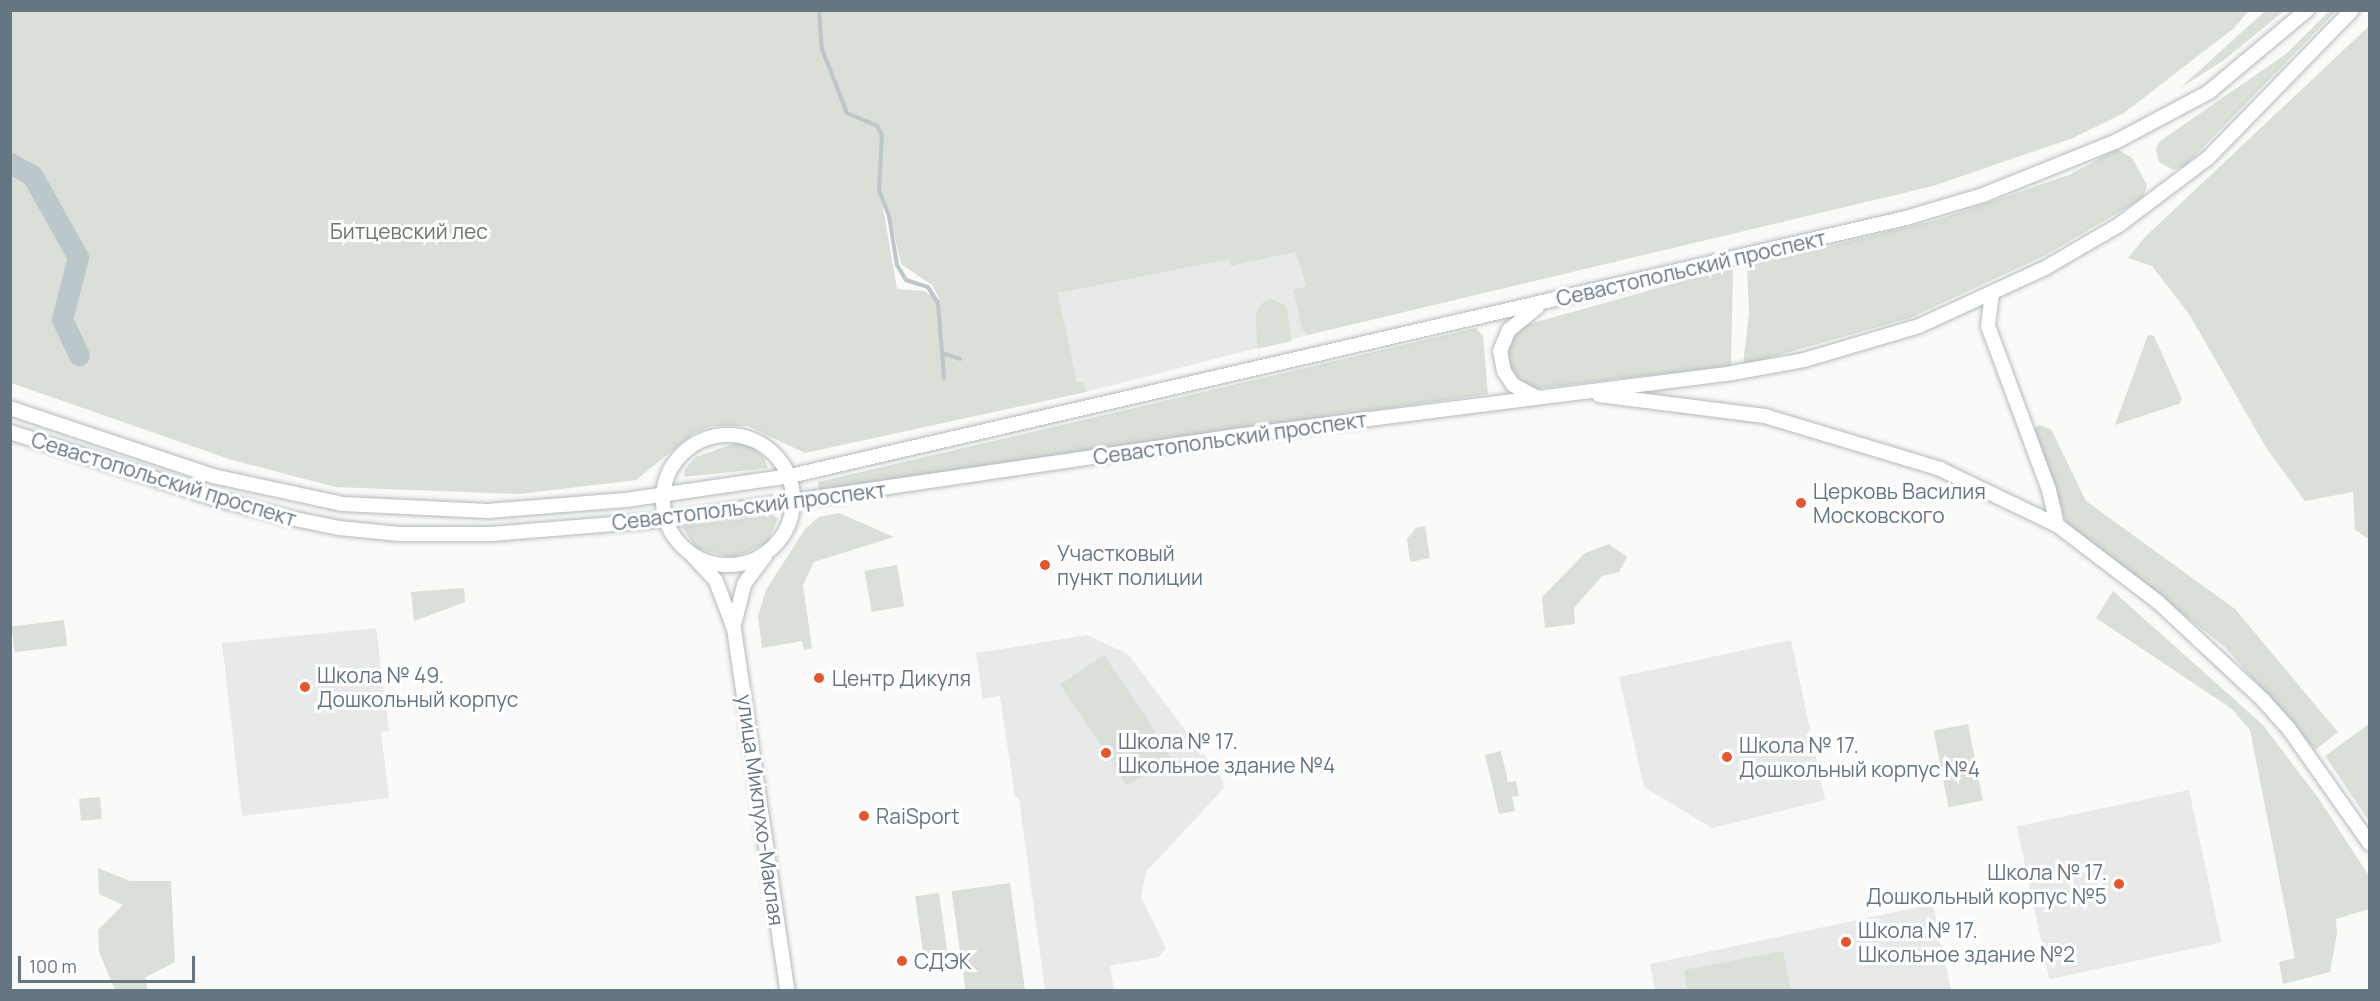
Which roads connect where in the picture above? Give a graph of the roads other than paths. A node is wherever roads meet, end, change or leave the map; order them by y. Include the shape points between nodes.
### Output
1 (2307, 10) edge
2 (2352, 10) edge
3 (1992, 293) junction
4 (1544, 303) junction
5 (1579, 391) junction
6 (1541, 398) junction
7 (10, 408) edge
8 (10, 432) edge
9 (790, 476) junction
10 (661, 495) junction
11 (794, 502) junction
12 (664, 520) junction
13 (2057, 525) junction
14 (774, 545) junction
15 (692, 555) junction
16 (734, 629) junction
17 (2370, 844) edge
18 (787, 990) edge

1 - 4 main road, Севастопольский проспект via 2209,92 2059,167 1906,218
2 - 3 main road, Севастопольский проспект via 2208,158 2164,194 2096,239
3 - 5 main road, Севастопольский проспект via 1919,326 1804,360
3 - 13 main road via 1988,326 2025,420
4 - 6 main road via 1515,323 1504,336 1500,351 1504,371 1513,385
4 - 9 main road, Севастопольский проспект
5 - 6 main road, Севастопольский проспект
5 - 13 main road via 1765,416 1940,469
6 - 11 main road, Севастопольский проспект via 1243,435
7 - 10 main road, Севастопольский проспект via 213,476 343,504 488,511
8 - 12 main road, Севастопольский проспект via 217,499 339,528 492,534
9 - 10 main road, Севастопольский проспект
9 - 10 main road via 772,449 758,439 730,434 702,442 682,457 664,480
9 - 11 main road
10 - 12 main road
11 - 12 main road, Севастопольский проспект
11 - 14 main road, улица Миклухо-Маклая via 784,533
12 - 15 main road, улица Миклухо-Маклая
13 - 17 main road via 2158,602 2263,700 2289,729
14 - 15 main road via 748,561 734,564
14 - 16 main road, улица Миклухо-Маклая via 744,584
15 - 16 main road, улица Миклухо-Маклая via 716,581
16 - 18 main road, улица Миклухо-Маклая

